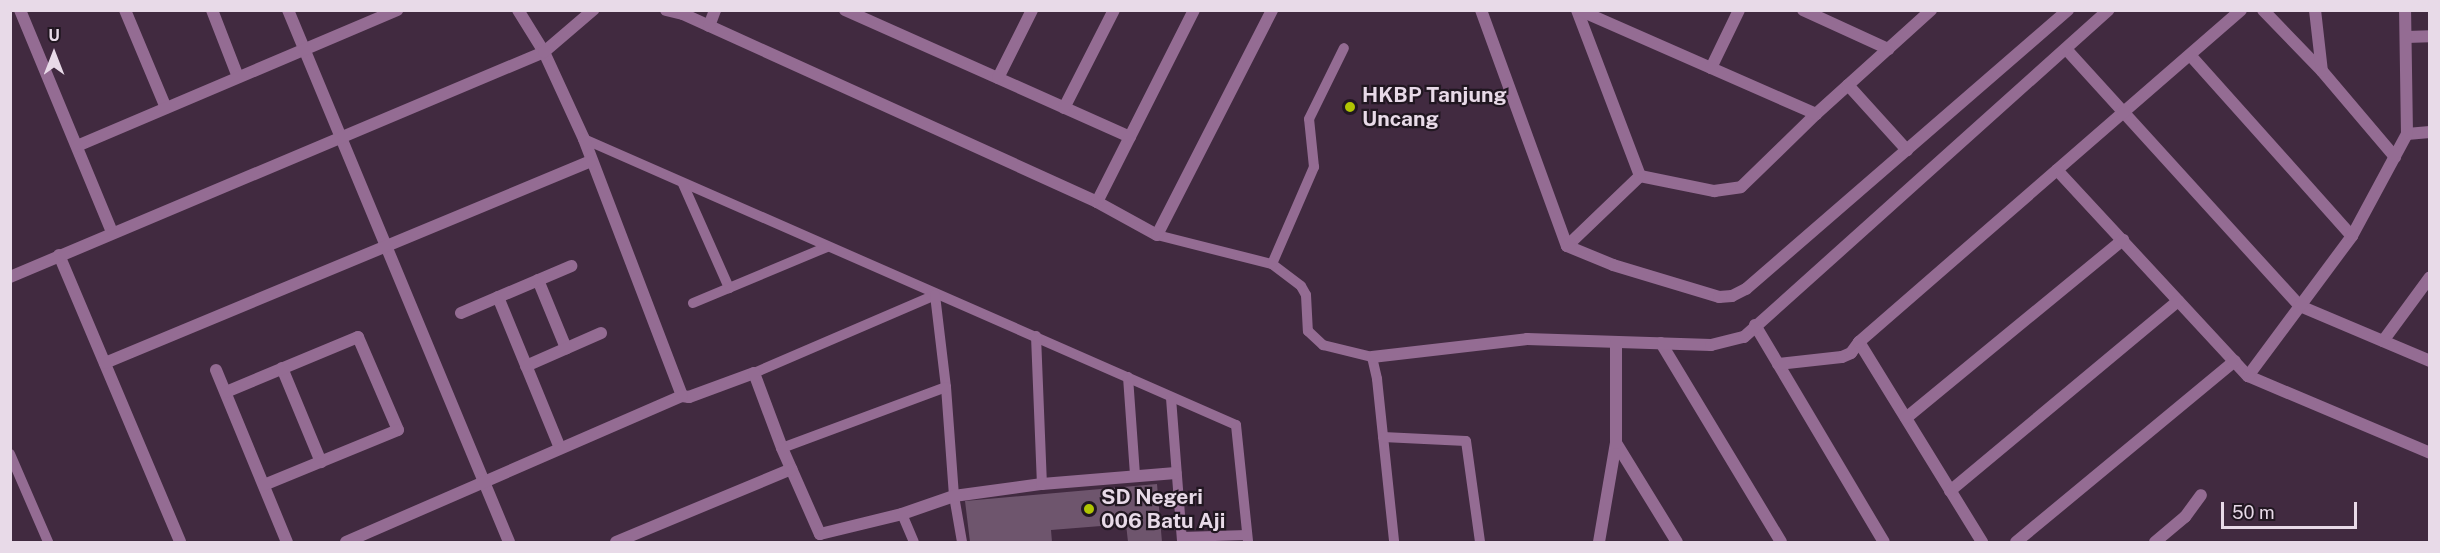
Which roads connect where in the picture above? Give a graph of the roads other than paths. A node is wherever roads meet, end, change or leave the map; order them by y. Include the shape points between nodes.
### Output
1 (20, 10) edge
2 (125, 10) edge
3 (212, 10) edge
4 (288, 10) edge
5 (397, 10) edge
6 (518, 10) edge
7 (593, 10) edge
8 (666, 10) edge
9 (716, 10) edge
10 (845, 10) edge
11 (1032, 10) edge
12 (1114, 10) edge
13 (1194, 10) edge
14 (1481, 10) edge
15 (1578, 10) edge
16 (1739, 10) edge
17 (1803, 10) edge
18 (1931, 10) edge
19 (2068, 10) edge
20 (2109, 10) edge
21 (2241, 10) edge
22 (2264, 10) edge
23 (2315, 10) edge
24 (2404, 10) edge
25 (1272, 11) edge
26 (682, 12) edge
27 (709, 26) junction
28 (2430, 36) edge
29 (2406, 37) junction
30 (1344, 48) dead end
31 (304, 49) junction
32 (1888, 49) junction
33 (2066, 49) junction
34 (544, 52) junction
35 (2190, 55) junction
36 (1711, 68) junction
37 (2322, 71) junction
38 (238, 77) junction
39 (998, 78) junction
40 (1848, 85) junction
41 (166, 108) junction
42 (1064, 108) junction
43 (2124, 112) junction
44 (1816, 114) junction
45 (2430, 132) edge
46 (2407, 134) junction
47 (341, 135) junction
48 (1130, 137) junction
49 (584, 139) junction
50 (77, 146) junction
51 (1906, 150) junction
52 (2395, 157) junction
53 (591, 161) junction
54 (2057, 170) junction
55 (1640, 176) junction
56 (683, 184) junction
57 (1097, 202) junction
58 (112, 232) junction
59 (1157, 235) junction
60 (2352, 236) junction
61 (2123, 240) junction
62 (387, 246) junction
63 (1567, 246) junction
64 (827, 247) junction
65 (59, 255) junction
66 (1272, 264) junction
67 (571, 266) dead end
68 (10, 277) edge
69 (2430, 277) edge
70 (538, 280) junction
71 (729, 288) junction
72 (935, 295) junction
73 (498, 297) junction
74 (2178, 301) junction
75 (693, 303) dead end
76 (2300, 306) junction
77 (461, 314) dead end
78 (1755, 325) junction
79 (601, 333) dead end
80 (1036, 336) junction
81 (2383, 341) junction
82 (1616, 342) junction
83 (1859, 342) junction
84 (1661, 344) junction
85 (566, 348) junction
86 (1372, 357) junction
87 (2235, 361) junction
88 (2430, 361) edge
89 (105, 363) junction
90 (1778, 364) junction
91 (526, 366) junction
92 (282, 368) junction
93 (216, 370) dead end
94 (754, 373) junction
95 (2248, 376) junction
96 (1128, 377) junction
97 (946, 387) junction
98 (226, 392) junction
99 (682, 396) junction
100 (1171, 398) junction
101 (1906, 418) junction
102 (1383, 437) junction
103 (1616, 443) junction
104 (560, 448) junction
105 (782, 448) junction
106 (2430, 453) edge
107 (10, 454) edge
108 (321, 462) junction
109 (791, 469) junction
110 (1176, 473) junction
111 (1135, 475) junction
112 (483, 482) junction
113 (1042, 484) junction
114 (264, 485) junction
115 (1950, 491) junction
116 (2201, 495) dead end
117 (954, 496) junction
118 (902, 514) junction
119 (821, 538) edge
120 (1248, 539) edge
121 (1182, 540) edge
122 (48, 543) edge
123 (180, 543) edge
124 (287, 543) edge
125 (346, 543) edge
126 (509, 543) edge
127 (616, 543) edge
128 (914, 543) edge
129 (962, 543) edge
130 (1394, 543) edge
131 (1480, 543) edge
132 (1599, 543) edge
133 (1677, 543) edge
134 (1781, 543) edge
135 (1884, 543) edge
136 (1982, 543) edge
137 (2016, 543) edge
138 (2155, 543) edge

1 - 50 street
2 - 41 street
3 - 38 street
4 - 31 street
5 - 31 street
6 - 34 street
7 - 34 street
8 - 26 street
9 - 27 street
10 - 39 street
11 - 39 street
12 - 42 street
13 - 48 street
14 - 63 street
15 - 36 street
15 - 55 street
16 - 36 street
17 - 32 street
18 - 32 street
19 - 51 street
20 - 33 street
21 - 35 street
22 - 37 street
23 - 37 street
24 - 29 street
25 - 59 street
26 - 27 street
27 - 57 street
28 - 29 street
29 - 46 street
30 - 66 lane via 1309,119 1314,167
31 - 38 street
31 - 47 street
32 - 40 street
33 - 43 street
33 - 78 street
34 - 47 street
34 - 49 street
35 - 43 street
35 - 60 street
36 - 44 street
37 - 52 street
38 - 41 street
39 - 42 street
40 - 44 street
40 - 51 street
41 - 50 street
42 - 48 street
43 - 54 street
43 - 76 street
44 - 55 street via 1740,187 1714,191
45 - 46 street
46 - 52 street
47 - 58 street
47 - 62 street
48 - 57 street
49 - 53 street
49 - 56 lane
50 - 58 street
51 - 63 street via 1746,289 1732,296 1719,297 1687,288
52 - 60 street
53 - 62 street
53 - 99 street
54 - 61 street
54 - 83 street
55 - 63 street
56 - 64 lane
56 - 71 lane
57 - 59 street
58 - 65 street
59 - 66 lane
60 - 76 street
61 - 74 street
61 - 101 street
62 - 89 street
62 - 112 street
64 - 71 lane
64 - 72 lane
65 - 68 street
65 - 89 street
66 - 86 lane via 1301,286 1306,295 1308,331 1323,345
67 - 70 street
69 - 81 street
70 - 73 street
70 - 85 street
71 - 75 lane
72 - 80 lane
72 - 94 lane
72 - 97 lane
73 - 77 street
73 - 91 street
74 - 87 street
74 - 115 street
76 - 81 street
76 - 95 street
78 - 84 street via 1744,337 1711,345
78 - 90 street
79 - 85 street
80 - 96 lane
80 - 113 lane
81 - 88 street
82 - 84 street
82 - 86 street via 1527,339
82 - 103 street
83 - 90 street via 1842,357
83 - 101 street
84 - 134 street
85 - 91 street
86 - 102 lane
87 - 95 street
87 - 137 street
89 - 123 street
90 - 135 street
91 - 104 street
92 - 98 street
92 - 108 street
92 - 108 street via 358,337 398,430
93 - 98 street
94 - 99 street
94 - 105 street
95 - 106 street
96 - 100 lane
96 - 111 lane
97 - 105 lane
97 - 117 lane
98 - 114 street
99 - 104 street
100 - 110 lane
100 - 120 lane via 1236,425
101 - 115 street
102 - 130 lane
102 - 131 lane via 1466,441
103 - 132 street
103 - 133 street
104 - 112 street
105 - 109 street
107 - 122 lane
108 - 114 street
109 - 119 street
109 - 127 street
110 - 111 street
110 - 121 lane
111 - 113 street
112 - 125 street
112 - 126 street
113 - 117 street
114 - 124 street
115 - 136 street
116 - 138 street via 2185,517
117 - 118 street
117 - 129 lane
118 - 119 street
118 - 128 lane
120 - 121 lane

